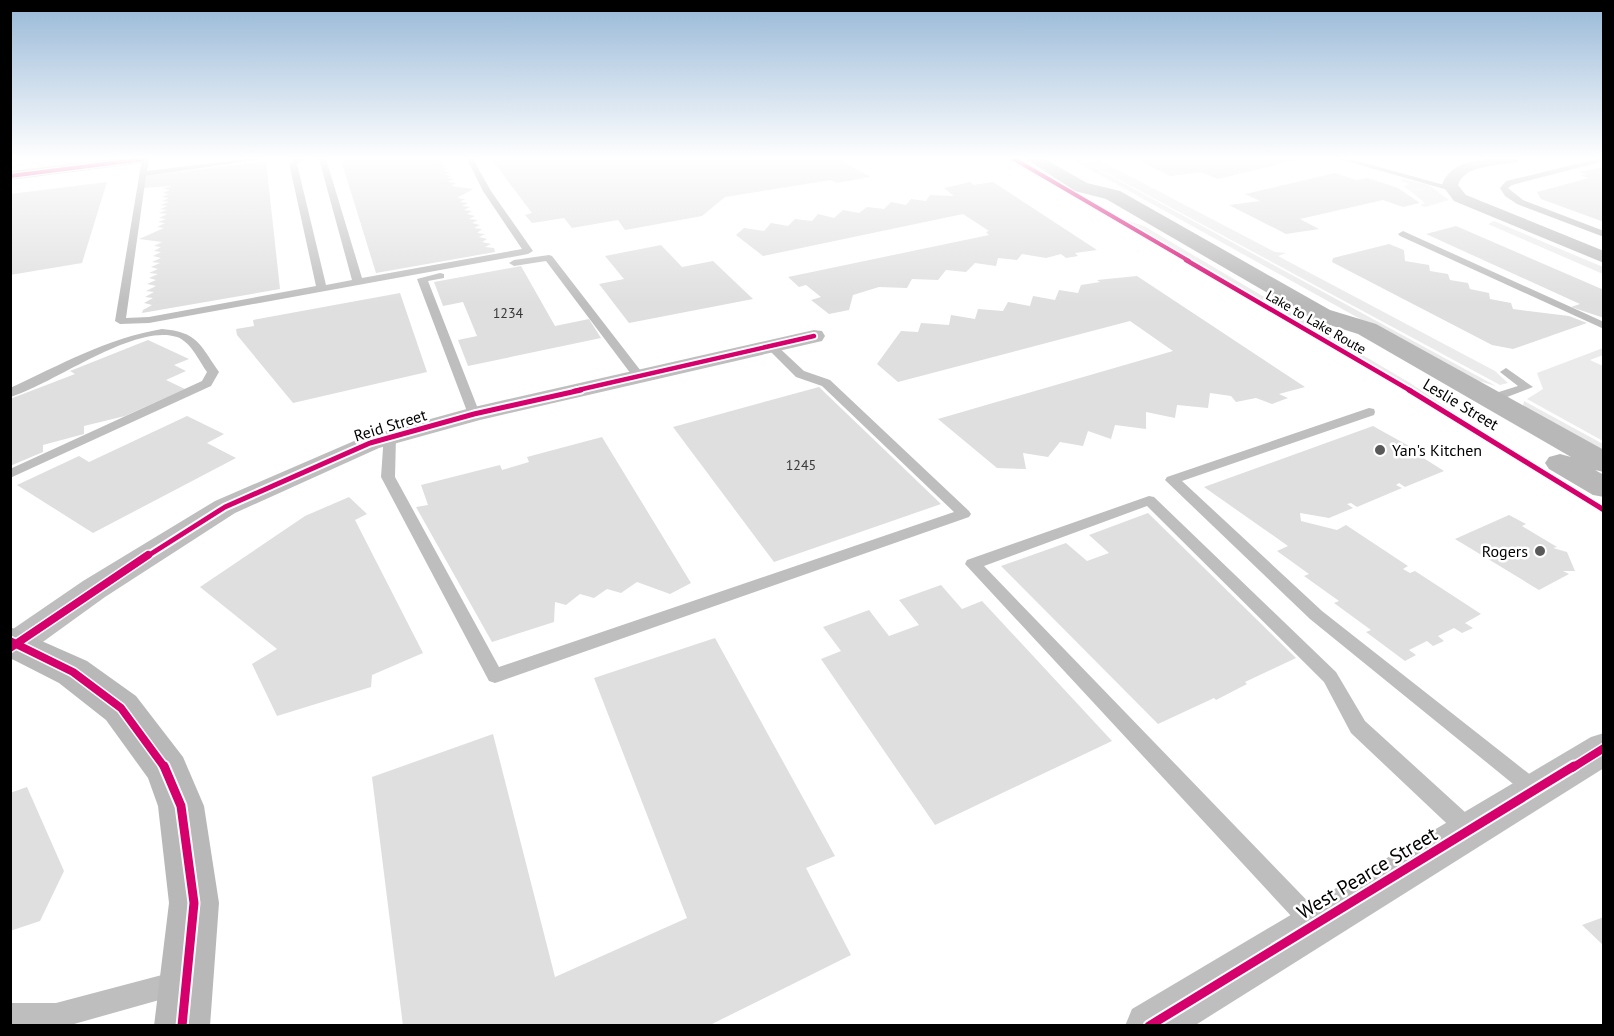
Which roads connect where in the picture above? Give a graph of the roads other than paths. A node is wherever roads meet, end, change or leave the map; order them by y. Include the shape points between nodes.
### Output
1 (137, 207) edge
2 (303, 207) edge
3 (336, 207) edge
4 (498, 207) edge
5 (1135, 207) edge
6 (1481, 207) edge
7 (1534, 207) edge
8 (1402, 234) dead end
9 (1604, 234) edge
10 (1604, 258) edge
11 (358, 282) junction
12 (322, 289) junction
13 (1322, 315) junction
14 (1604, 326) edge
15 (814, 336) dead end
16 (770, 345) junction
17 (1506, 372) dead end
18 (638, 375) junction
19 (10, 393) edge
20 (1490, 399) junction
21 (1369, 412) dead end
22 (474, 414) junction
23 (389, 438) junction
24 (1604, 463) edge
25 (10, 474) edge
26 (1604, 488) edge
27 (13, 644) edge
28 (1604, 748) edge
29 (1534, 790) junction
30 (1469, 830) junction
31 (1315, 924) junction
32 (188, 980) junction
33 (10, 1016) edge
34 (182, 1026) edge
35 (1149, 1026) edge

1 - 12 lane via 120,321 149,320
2 - 12 lane
3 - 11 lane
4 - 11 lane via 528,251
5 - 13 main road, Leslie Street
6 - 10 street
7 - 9 lane
8 - 14 lane
11 - 12 lane
13 - 20 main road, Leslie Street via 1366,329
13 - 26 main road, Leslie Street via 1341,332
15 - 16 street, Reid Street
16 - 18 street, Reid Street
16 - 23 lane via 800,374 826,383 964,514 495,676 388,477
17 - 20 lane via 1527,387
18 - 22 street, Reid Street
18 - 22 lane via 549,258 422,279
19 - 25 lane via 152,333 187,338 213,372 198,389
20 - 24 main road, Leslie Street
21 - 29 lane via 1172,480 1316,615
22 - 23 street, Reid Street
23 - 27 street, Reid Street via 324,461 225,507
27 - 32 main road via 73,672 121,708 167,770 181,806 194,903
28 - 29 street, West Pearce Street
29 - 30 street, West Pearce Street
30 - 31 street, West Pearce Street
30 - 31 lane via 1359,727 1330,677 1149,501 973,564
31 - 35 street, West Pearce Street
32 - 33 lane via 56,1016
32 - 34 main road

